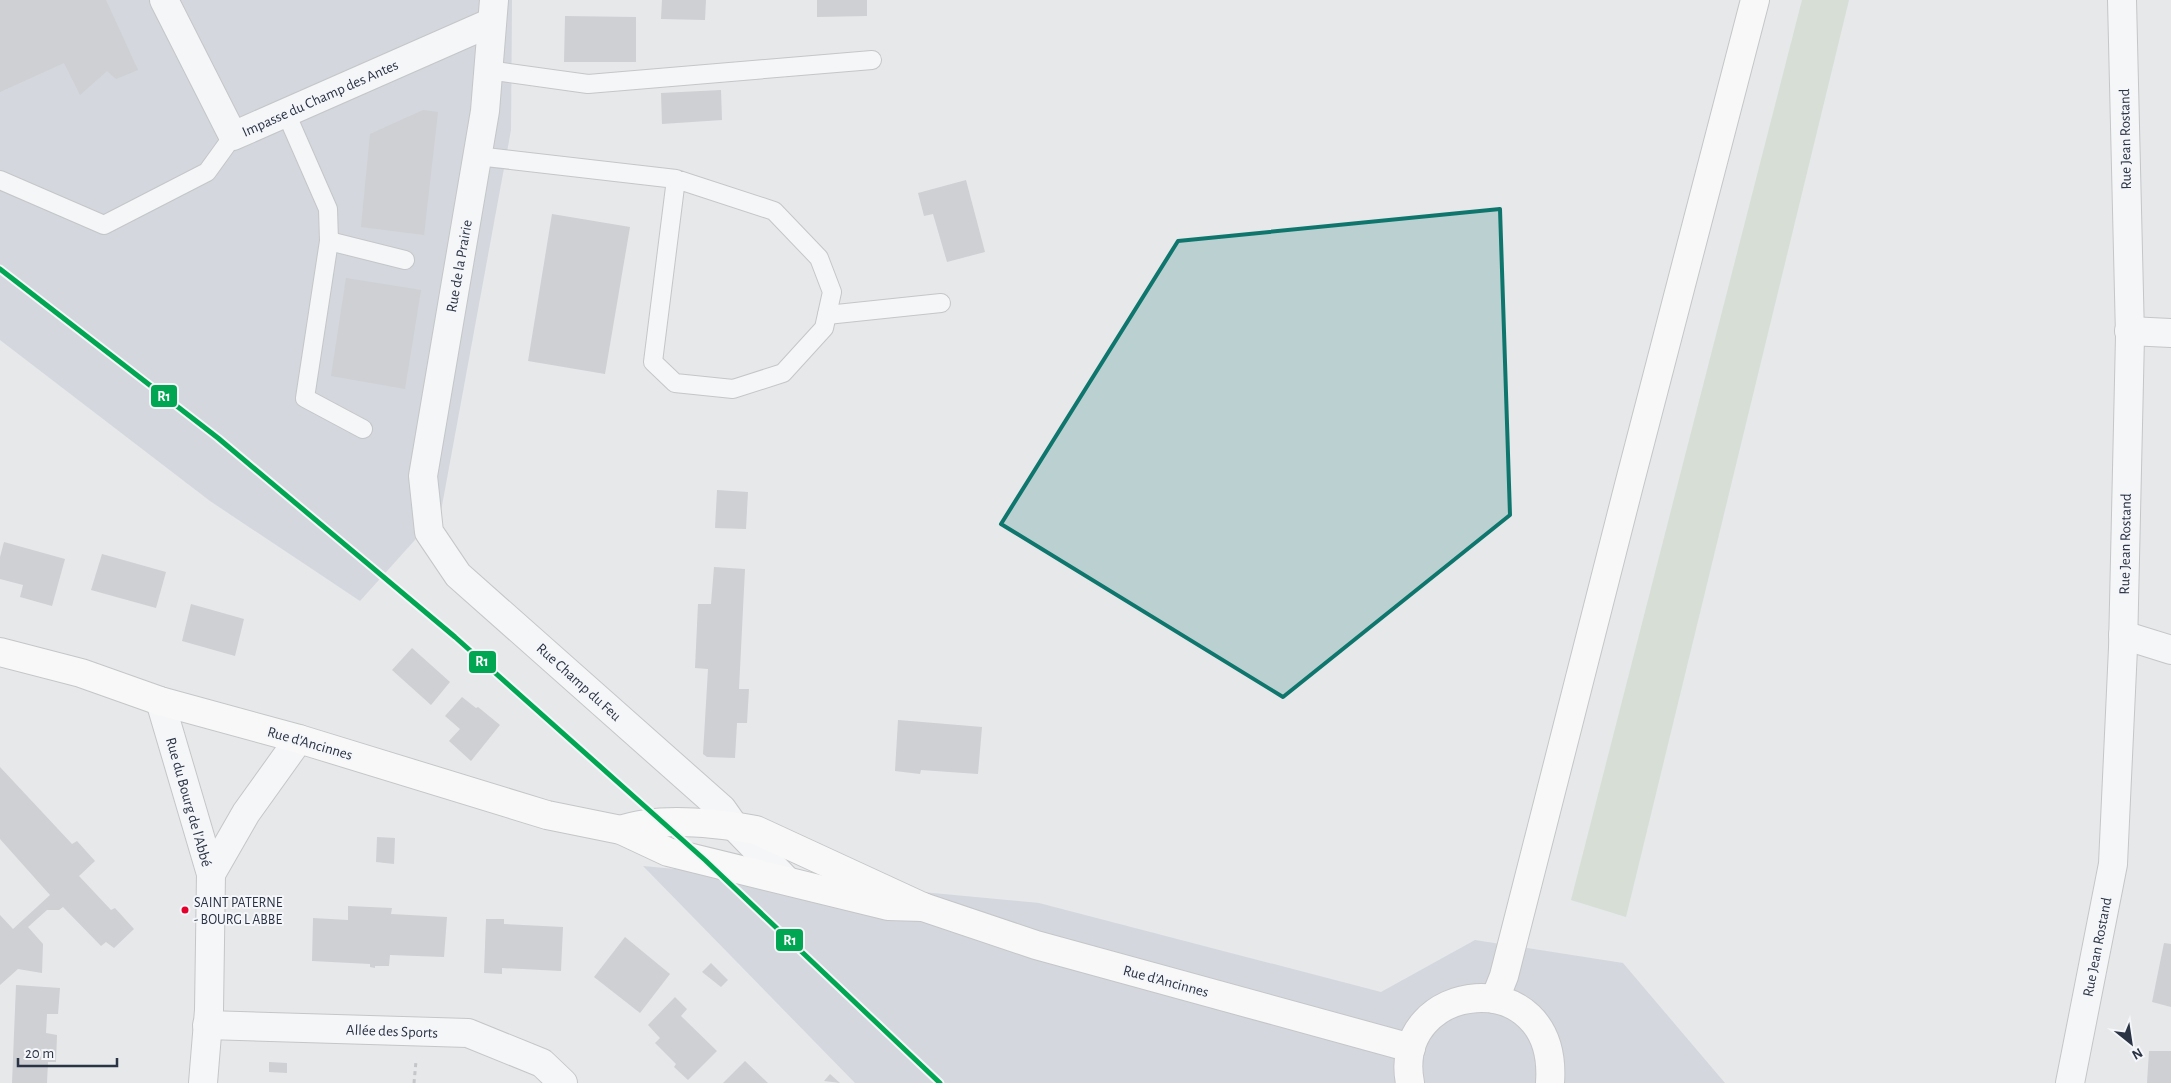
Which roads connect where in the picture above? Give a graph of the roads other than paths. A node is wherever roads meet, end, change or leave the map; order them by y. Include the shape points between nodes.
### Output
1 (164, 0) edge
2 (1756, 0) edge
3 (2122, 0) edge
4 (493, 11) edge
5 (872, 60) dead end
6 (488, 70) junction
7 (286, 113) junction
8 (233, 136) junction
9 (477, 156) junction
10 (676, 179) junction
11 (0, 180) edge
12 (329, 242) junction
13 (406, 260) dead end
14 (941, 303) dead end
15 (827, 315) junction
16 (2129, 330) junction
17 (2171, 333) edge
18 (364, 429) dead end
19 (429, 532) joint
20 (2123, 635) junction
21 (2171, 650) edge
22 (0, 652) edge
23 (160, 702) junction
24 (299, 739) junction
25 (734, 826) junction
26 (621, 830) junction
27 (211, 874) junction
28 (786, 880) junction
29 (923, 907) junction
30 (1495, 999) junction
31 (207, 1025) junction
32 (1411, 1048) junction
33 (203, 1083) edge
34 (563, 1083) edge
35 (1410, 1083) edge
36 (1550, 1083) edge
37 (2070, 1083) edge

1 - 8 street, Impasse du Champ des Antes
2 - 30 main road via 1504,976
3 - 16 street, Rue Jean Rostand
4 - 6 street, Rue de la Prairie
4 - 7 street, Impasse du Champ des Antes
5 - 6 lane via 588,84
6 - 9 street, Rue de la Prairie
7 - 8 street, Impasse du Champ des Antes
7 - 12 lane via 328,209
8 - 11 lane via 207,172 104,225
9 - 10 lane
9 - 19 street, Rue de la Prairie via 423,476
10 - 15 lane via 774,211 819,258 832,292
10 - 15 lane via 653,362 675,383 734,389 783,373 824,328
12 - 13 lane
12 - 18 lane via 305,398
14 - 15 lane
16 - 17 street
16 - 20 street, Rue Jean Rostand
19 - 25 street, Rue Champ du Feu via 458,575 722,809
20 - 21 street
20 - 37 street, Rue Jean Rostand via 2113,864
22 - 23 main road, Rue d'Ancinnes via 81,673
23 - 24 main road, Rue d'Ancinnes
23 - 27 street, Rue du Bourg de l'Abbé
24 - 26 main road, Rue d'Ancinnes via 547,815
24 - 27 street via 246,813
25 - 26 main road, Rue d'Ancinnes via 664,823 638,824
25 - 28 street, Rue Champ du Feu
25 - 29 main road, Rue d'Ancinnes via 756,830
26 - 28 main road, Rue d'Ancinnes via 668,852
27 - 31 street, Rue du Bourg de l'Abbé
28 - 29 main road, Rue d'Ancinnes via 888,906
29 - 32 main road, Rue d'Ancinnes via 1036,945
30 - 32 main road via 1474,997 1453,1002 1434,1013 1420,1029
30 - 36 main road via 1516,1007 1533,1021 1542,1034 1551,1062
31 - 33 street, Rue du Bourg de l'Abbé
31 - 34 street, Allée des Sports via 468,1033 542,1063
32 - 35 main road

